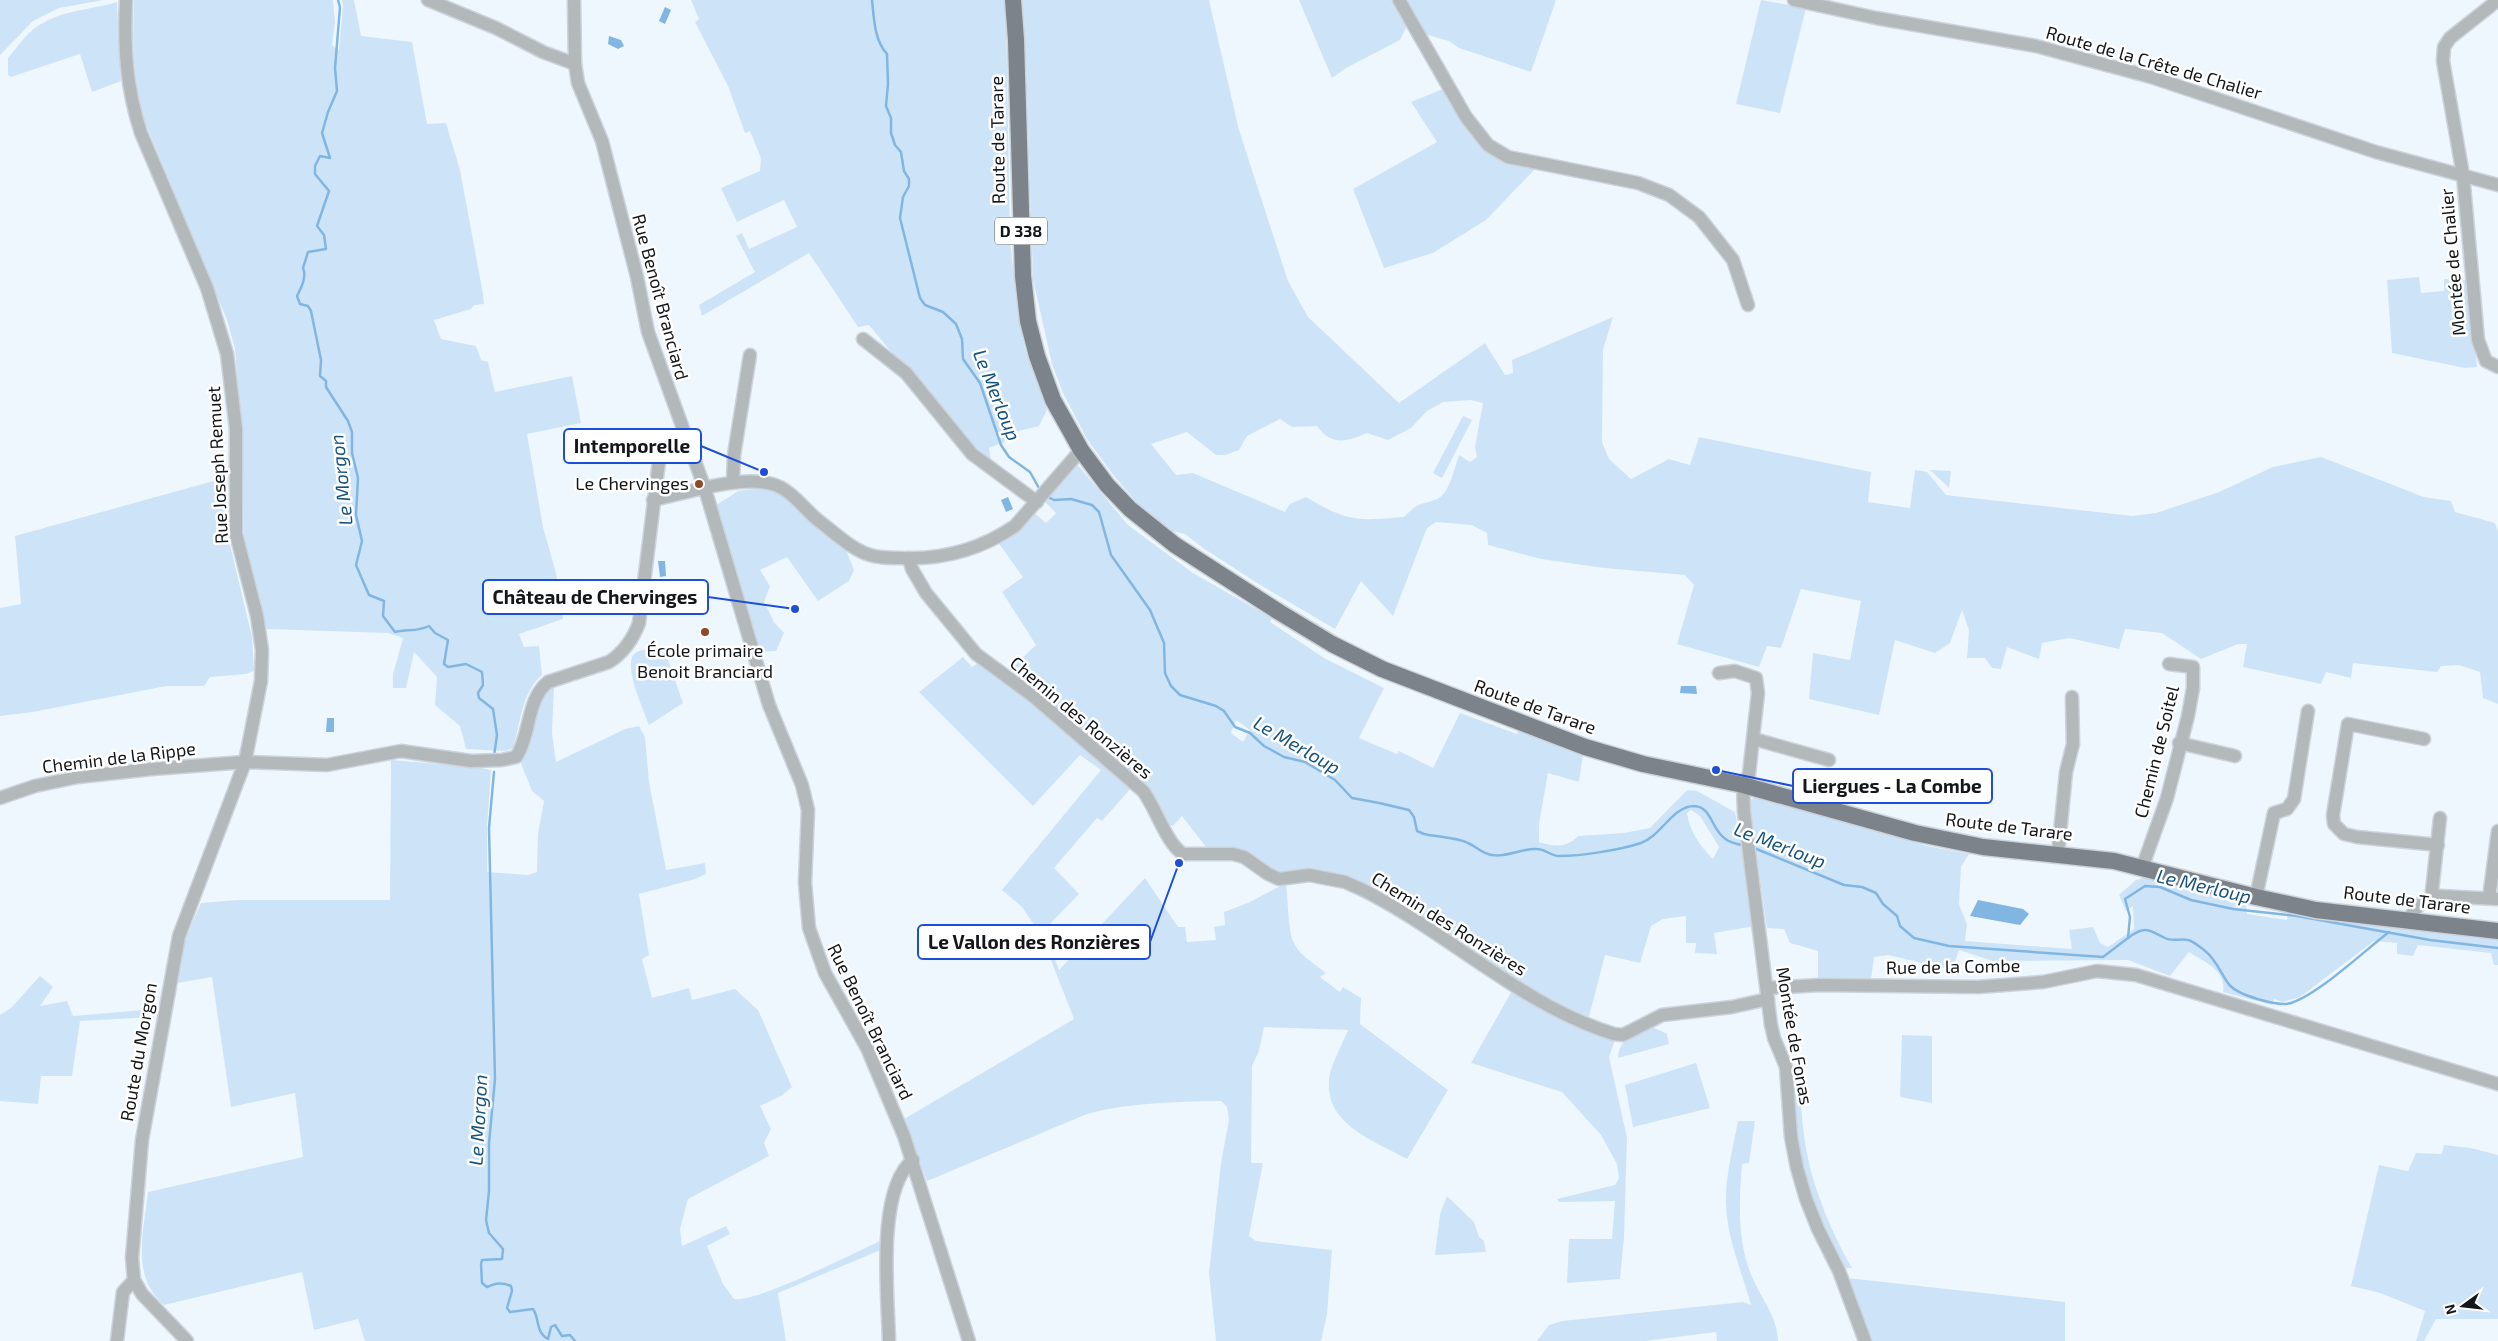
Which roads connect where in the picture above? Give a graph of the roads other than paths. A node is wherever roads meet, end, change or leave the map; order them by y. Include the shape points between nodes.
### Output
1 (126, 0) edge
2 (428, 0) edge
3 (574, 0) edge
4 (1013, 0) edge
5 (1400, 0) edge
6 (1794, 0) edge
7 (2498, 0) edge
8 (575, 64) junction
9 (2463, 175) junction
10 (2498, 185) edge
11 (1748, 305) dead end
12 (864, 339) dead end
13 (750, 355) dead end
14 (2498, 367) edge
15 (657, 443) dead end
16 (1081, 450) junction
17 (732, 481) junction
18 (705, 489) junction
19 (653, 500) junction
20 (1038, 500) junction
21 (909, 558) junction
22 (2169, 664) dead end
23 (1719, 673) dead end
24 (2072, 697) dead end
25 (2308, 710) dead end
26 (1754, 739) junction
27 (2424, 739) dead end
28 (2180, 743) junction
29 (2235, 756) dead end
30 (1829, 760) dead end
31 (245, 762) junction
32 (1743, 786) junction
33 (0, 798) edge
34 (2440, 818) dead end
35 (2498, 831) edge
36 (2438, 845) junction
37 (2058, 853) junction
38 (2142, 868) junction
39 (2256, 897) junction
40 (2434, 898) junction
41 (2493, 898) edge
42 (2407, 920) junction
43 (2498, 931) edge
44 (1768, 993) junction
45 (2498, 1084) edge
46 (912, 1160) junction
47 (134, 1280) junction
48 (117, 1341) edge
49 (187, 1341) edge
50 (889, 1341) edge
51 (969, 1341) edge
52 (1865, 1341) edge

1 - 31 street, Rue Joseph Remuet via 124,53 134,111 207,288 220,325 231,377 236,429 236,534 257,616 262,650 261,681
2 - 8 street
3 - 8 street, Rue Benoît Branciard
4 - 16 main road, Route de Tarare / D 338 via 1022,276 1028,321 1053,400
5 - 11 street via 1466,117 1488,145 1508,157 1638,183 1669,195 1699,217 1733,260
6 - 9 street, Route de la Crête de Chalier via 2036,46 2151,77 2376,152
7 - 9 street, Montée de Chalier via 2444,46 2443,60
8 - 18 street, Rue Benoît Branciard via 581,93 606,156 653,351
9 - 10 street, Route de la Crête de Chalier
9 - 14 street, Montée de Chalier via 2478,340 2486,361
12 - 20 street via 906,373 972,454
13 - 17 street
15 - 19 street via 659,461
16 - 20 street
16 - 32 main road, Route de Tarare / D 338 via 1130,509 1175,545 1340,648 1382,669 1591,749
17 - 18 street
17 - 21 street via 771,483 781,487 854,547 881,557
18 - 19 street
18 - 46 street, Rue Benoît Branciard via 769,705 804,793 808,830 806,906 814,948 867,1048
19 - 31 street, Chemin de la Rippe via 635,634 618,657 543,686 516,757 471,761 401,751 327,765
20 - 21 street via 1015,526 988,542 937,558
21 - 44 street, Chemin des Ronzières via 926,593 976,654 1033,696 1143,791 1170,840 1183,854 1233,854 1244,857 1279,879 1309,876 1345,882 1436,933 1536,998 1614,1034 1623,1035 1662,1014 1732,1007
22 - 28 street, Chemin de Soitel via 2193,667 2193,688
23 - 26 street via 1735,671 1756,678
24 - 37 street via 2073,744 2066,772
25 - 39 street via 2294,799 2287,809 2274,813
26 - 30 street
26 - 32 street via 1749,774
27 - 36 street via 2348,724 2334,824 2344,834 2357,837
28 - 29 street
28 - 38 street, Chemin de Soitel via 2166,798
31 - 33 street, Chemin de la Rippe via 78,777
31 - 47 street, Route du Morgon via 187,913 174,957 142,1140 132,1258
32 - 37 main road, Route de Tarare / D 338 via 1945,840 1992,848
32 - 44 street, Montée de Fonas
34 - 36 street
35 - 41 street
36 - 40 street via 2432,891
37 - 38 main road, Route de Tarare / D 338 via 2114,860
38 - 39 main road, Route de Tarare / D 338
39 - 42 main road, Route de Tarare / D 338 via 2316,910
40 - 41 street
40 - 42 street via 2421,903
42 - 43 main road, Route de Tarare / D 338
44 - 45 street, Rue de la Combe via 1820,985 1978,987 2043,982 2097,971 2136,975
44 - 52 street, Montée de Fonas via 1774,1038 1786,1067 1791,1136 1797,1168 1809,1206 1839,1271
46 - 50 street via 898,1179 889,1208
46 - 51 street, Rue Benoît Branciard
47 - 48 street via 123,1292
47 - 49 street via 142,1294

